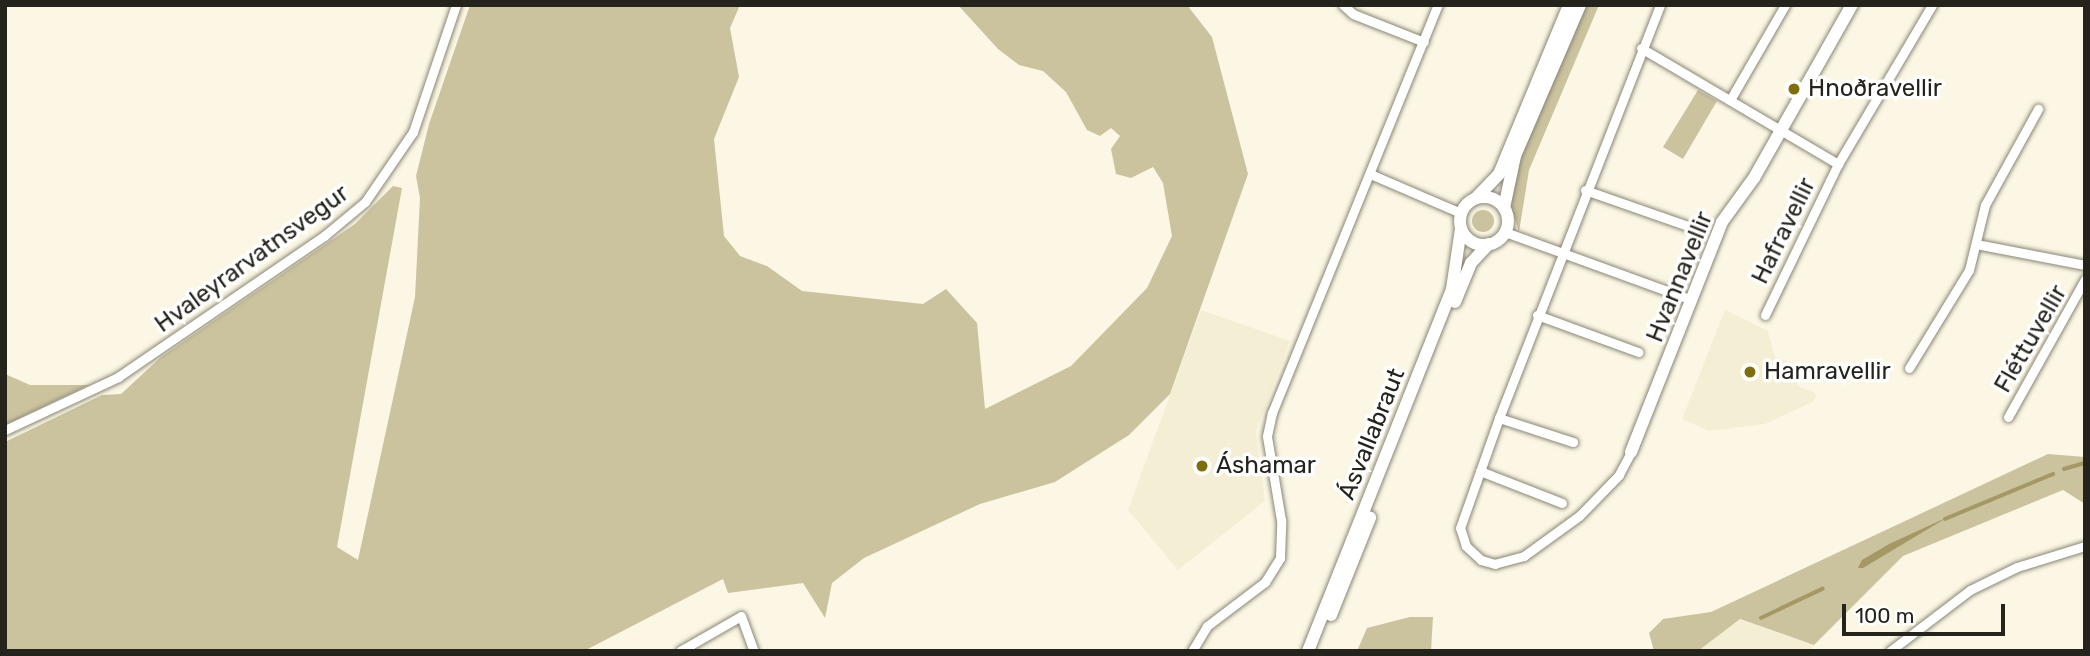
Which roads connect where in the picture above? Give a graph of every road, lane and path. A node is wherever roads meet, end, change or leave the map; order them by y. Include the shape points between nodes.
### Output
1 (456, 5) edge
2 (1343, 5) edge
3 (1438, 5) edge
4 (1569, 5) edge
5 (1580, 5) edge
6 (1660, 5) edge
7 (1785, 5) edge
8 (1852, 5) edge
9 (1931, 5) edge
10 (1424, 42) junction
11 (1641, 48) junction
12 (1731, 100) junction
13 (2038, 109) dead end
14 (1782, 130) junction
15 (1838, 164) junction
16 (1370, 174) junction
17 (1585, 190) junction
18 (1476, 198) junction
19 (1504, 208) junction
20 (1461, 213) junction
21 (1688, 226) dead end
22 (1461, 229) junction
23 (1505, 232) junction
24 (1489, 244) junction
25 (1976, 244) junction
26 (1560, 253) junction
27 (2085, 265) edge
28 (2085, 279) edge
29 (1692, 300) junction
30 (1537, 315) junction
31 (1765, 315) dead end
32 (1638, 352) dead end
33 (1909, 368) dead end
34 (1499, 418) junction
35 (2008, 418) dead end
36 (5, 430) edge
37 (1573, 442) dead end
38 (1628, 458) joint
39 (1480, 471) junction
40 (1562, 503) dead end
41 (2085, 546) edge
42 (680, 651) edge
43 (754, 651) edge
44 (1192, 651) edge
45 (1308, 651) edge
46 (1317, 651) edge
47 (1890, 651) edge

1 - 36 street, Hvaleyrarvatnsvegur via 413,132 365,202 324,236 118,377
2 - 10 street via 1353,14
3 - 10 street
4 - 18 main road via 1499,174
5 - 19 main road via 1515,156
6 - 11 street
7 - 12 street
8 - 14 main road, Hvannavellir
9 - 15 street, Hafravellir
10 - 16 street
11 - 12 street
11 - 17 street
12 - 14 street
13 - 25 street via 1985,205
14 - 15 street, Hafravellir
14 - 29 main road, Hvannavellir via 1722,222
15 - 31 street, Hafravellir
16 - 20 street
16 - 44 street via 1272,413 1267,436 1284,544 1273,572 1208,626
17 - 21 street
17 - 26 street
18 - 19 main road via 1494,199
18 - 20 main road
19 - 23 main road
20 - 22 main road
22 - 24 main road via 1470,241
22 - 45 main road, Ásvallabraut via 1452,289
23 - 24 main road
23 - 26 street
24 - 46 main road, Ásvallabraut via 1467,271
25 - 27 street, Fléttuvellir
25 - 33 street via 1969,270
26 - 29 street
26 - 30 street
28 - 35 street, Fléttuvellir
29 - 38 main road, Hvannavellir
30 - 32 street
30 - 34 street
34 - 37 street
34 - 39 street
38 - 39 street via 1611,485 1579,516 1524,556 1502,564 1475,556 1460,527
39 - 40 street
41 - 47 street via 2029,562 1970,590
42 - 43 street via 741,616

